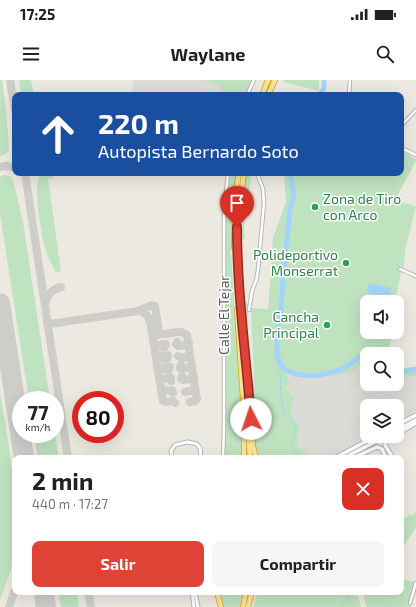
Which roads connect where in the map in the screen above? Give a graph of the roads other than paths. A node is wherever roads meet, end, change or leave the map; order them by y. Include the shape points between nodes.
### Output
1 (254, 80) edge
2 (268, 80) edge
3 (275, 80) edge
4 (350, 80) edge
5 (248, 92) edge
6 (263, 92) edge
7 (269, 92) edge
8 (349, 92) edge
9 (416, 110) edge
10 (404, 123) edge
11 (404, 149) edge
12 (416, 155) edge
13 (228, 176) edge
14 (239, 176) edge
15 (244, 176) edge
16 (258, 176) edge
17 (400, 269) dead end
18 (416, 276) edge
19 (249, 310) dead end
20 (241, 324) junction
21 (245, 404) junction
22 (416, 415) edge
23 (404, 421) edge
24 (416, 422) edge
25 (404, 427) edge
26 (404, 430) edge
27 (363, 443) edge
28 (373, 443) edge
29 (386, 443) edge
30 (172, 455) edge
31 (201, 455) edge
32 (223, 455) edge
33 (245, 455) edge
34 (246, 455) edge
35 (254, 455) edge
36 (254, 455) edge
37 (341, 455) edge
38 (350, 455) edge
39 (360, 455) edge
40 (384, 455) edge
41 (391, 455) edge
42 (416, 583) edge
43 (192, 595) edge
44 (196, 595) edge
45 (218, 595) edge
46 (245, 595) edge
47 (251, 595) edge
48 (410, 603) dead end
49 (194, 607) edge
50 (198, 607) edge
51 (222, 607) edge
52 (243, 607) edge
53 (248, 607) edge

1 - 5 street
2 - 6 highway
3 - 7 highway
4 - 8 street
9 - 10 street
11 - 12 street
13 - 32 street, Calle El Tejar via 224,212
14 - 21 highway via 234,250
15 - 20 highway via 237,227
16 - 19 street via 264,203 258,270
17 - 18 street
20 - 21 highway
20 - 36 highway
21 - 33 highway
21 - 34 highway
21 - 35 highway
22 - 23 main road
24 - 25 main road
24 - 26 main road
27 - 37 main road
28 - 38 main road
29 - 41 main road
30 - 31 street via 175,445 191,442 200,448
39 - 40 main road via 377,447
42 - 48 street
43 - 49 street
44 - 50 street
45 - 51 highway
46 - 52 highway
47 - 53 highway

